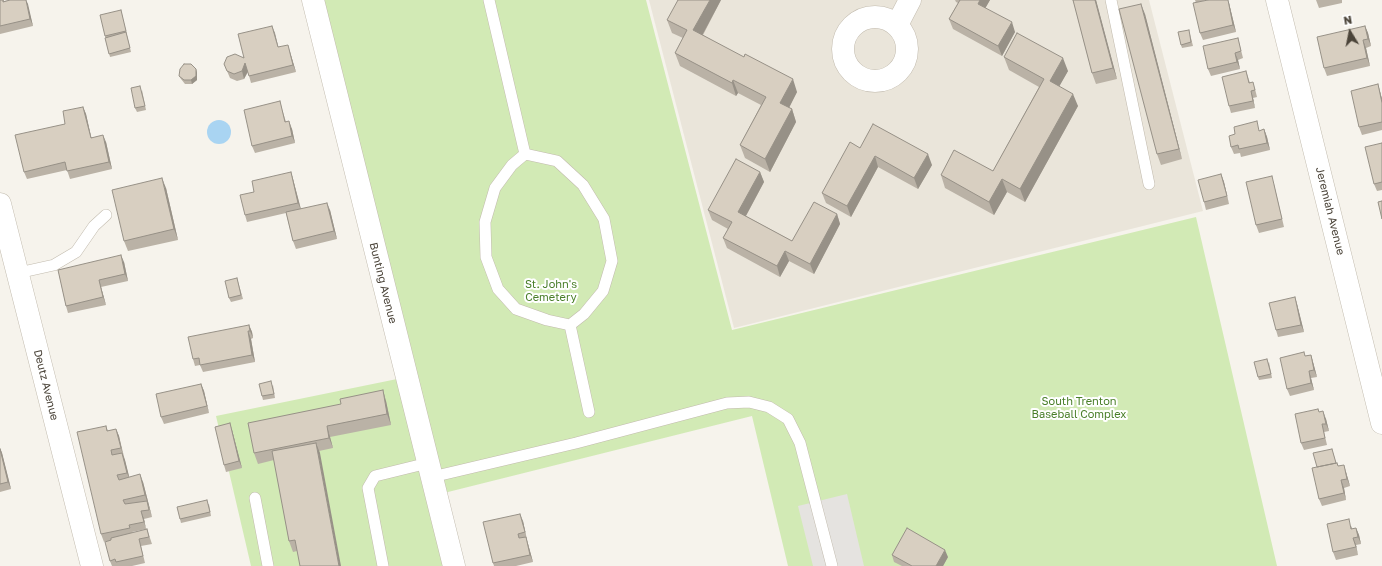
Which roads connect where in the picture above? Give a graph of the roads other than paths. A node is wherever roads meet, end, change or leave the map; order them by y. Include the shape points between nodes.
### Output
1 (313, 0) edge
2 (489, 0) edge
3 (910, 0) edge
4 (1111, 0) edge
5 (1277, 0) edge
6 (897, 26) dead end
7 (526, 154) junction
8 (1149, 184) dead end
9 (0, 204) edge
10 (106, 215) dead end
11 (18, 273) junction
12 (570, 325) junction
13 (1378, 386) edge
14 (589, 412) dead end
15 (1382, 423) edge
16 (430, 470) junction
17 (255, 498) dead end
18 (92, 566) edge
19 (268, 566) edge
20 (383, 566) edge
21 (454, 566) edge
22 (832, 566) edge

1 - 16 street, Bunting Avenue
2 - 7 lane
3 - 6 street
4 - 8 lane
5 - 13 street, Jeremiah Avenue
7 - 12 lane via 557,161 584,185 604,219 612,261 603,292 584,314
7 - 12 lane via 512,165 495,188 484,222 486,257 498,289 516,308 547,320
9 - 11 street, Deutz Avenue
10 - 11 lane via 94,226 76,252 54,265
11 - 18 street, Deutz Avenue
12 - 14 lane
13 - 15 street, Jeremiah Avenue
16 - 20 lane via 375,476 368,488
16 - 21 street, Bunting Avenue
16 - 22 lane via 576,443 727,404 749,402 769,407 788,419 800,443
17 - 19 lane

